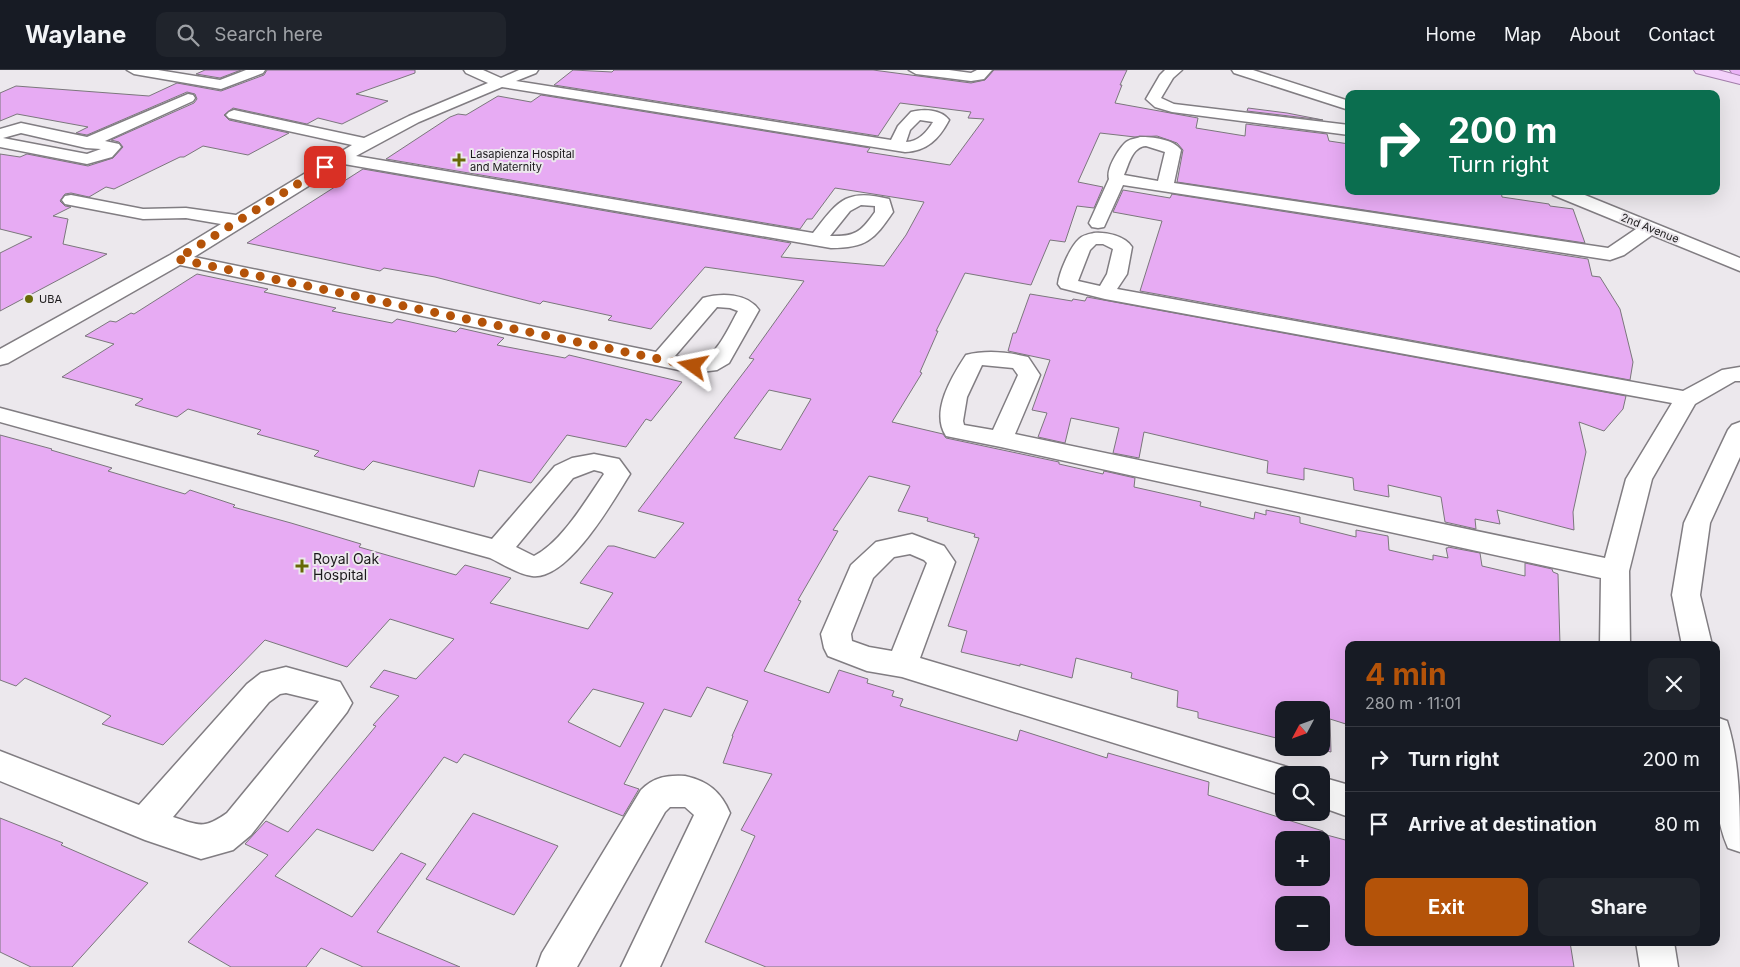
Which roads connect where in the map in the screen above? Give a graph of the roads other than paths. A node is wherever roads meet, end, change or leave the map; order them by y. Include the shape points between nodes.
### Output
1 (134, 70) edge
2 (258, 70) edge
3 (471, 70) edge
4 (531, 70) edge
5 (916, 70) edge
6 (985, 70) edge
7 (1175, 70) edge
8 (1239, 70) edge
9 (1272, 70) edge
10 (1700, 70) edge
11 (955, 72) edge
12 (1740, 80) edge
13 (502, 83) junction
14 (1345, 93) edge
15 (188, 98) dead end
16 (1345, 105) edge
17 (234, 115) dead end
18 (1345, 130) edge
19 (0, 134) edge
20 (0, 142) edge
21 (88, 142) junction
22 (366, 143) junction
23 (896, 144) dead end
24 (61, 155) junction
25 (340, 158) junction
26 (1117, 179) junction
27 (1165, 187) junction
28 (1569, 195) edge
29 (1607, 195) edge
30 (71, 200) dead end
31 (237, 221) junction
32 (1098, 222) dead end
33 (1650, 228) junction
34 (818, 240) dead end
35 (1740, 250) edge
36 (177, 259) junction
37 (1740, 265) edge
38 (1105, 293) dead end
39 (4, 352) edge
40 (660, 359) dead end
41 (1740, 374) edge
42 (1686, 398) junction
43 (0, 415) edge
44 (1740, 430) edge
45 (1001, 439) dead end
46 (498, 550) dead end
47 (1615, 571) junction
48 (1615, 641) edge
49 (1696, 641) edge
50 (902, 665) dead end
51 (1720, 748) edge
52 (0, 766) edge
53 (1275, 778) edge
54 (1330, 795) edge
55 (1345, 800) edge
56 (145, 824) junction
57 (1740, 836) edge
58 (1656, 946) edge
59 (556, 967) edge
60 (640, 967) edge
61 (1660, 967) edge

1 - 2 street via 220,85
3 - 13 street
4 - 13 street
5 - 11 street
6 - 11 street via 979,76 971,77
7 - 18 street via 1167,74 1153,99 1160,104
8 - 16 street
9 - 14 street
10 - 12 main road
13 - 22 street via 414,119
13 - 23 street
15 - 21 street
17 - 22 street
19 - 21 street via 21,128
20 - 24 street
21 - 24 street
21 - 24 street via 113,147 106,154 87,159
22 - 25 street
25 - 31 street
25 - 34 street
26 - 27 street
26 - 27 street via 1130,147 1135,143 1152,143 1173,150
26 - 32 street
27 - 33 street via 1610,254
28 - 33 street, 2nd Avenue
29 - 35 street, 2nd Avenue
30 - 31 street via 142,214 186,213
31 - 36 street
33 - 37 street, 2nd Avenue
36 - 39 street
36 - 40 street
38 - 42 street
41 - 42 street via 1730,375
42 - 47 street via 1639,479
43 - 46 street
44 - 49 street via 1696,523 1686,595
45 - 47 street
47 - 48 street
50 - 53 street
51 - 57 street
52 - 56 street
54 - 55 street
56 - 56 street via 201,842 221,838 239,824 336,703 329,692 286,680 272,682 258,693
58 - 61 street
59 - 60 street via 654,801 662,792 687,790 706,802 712,813

